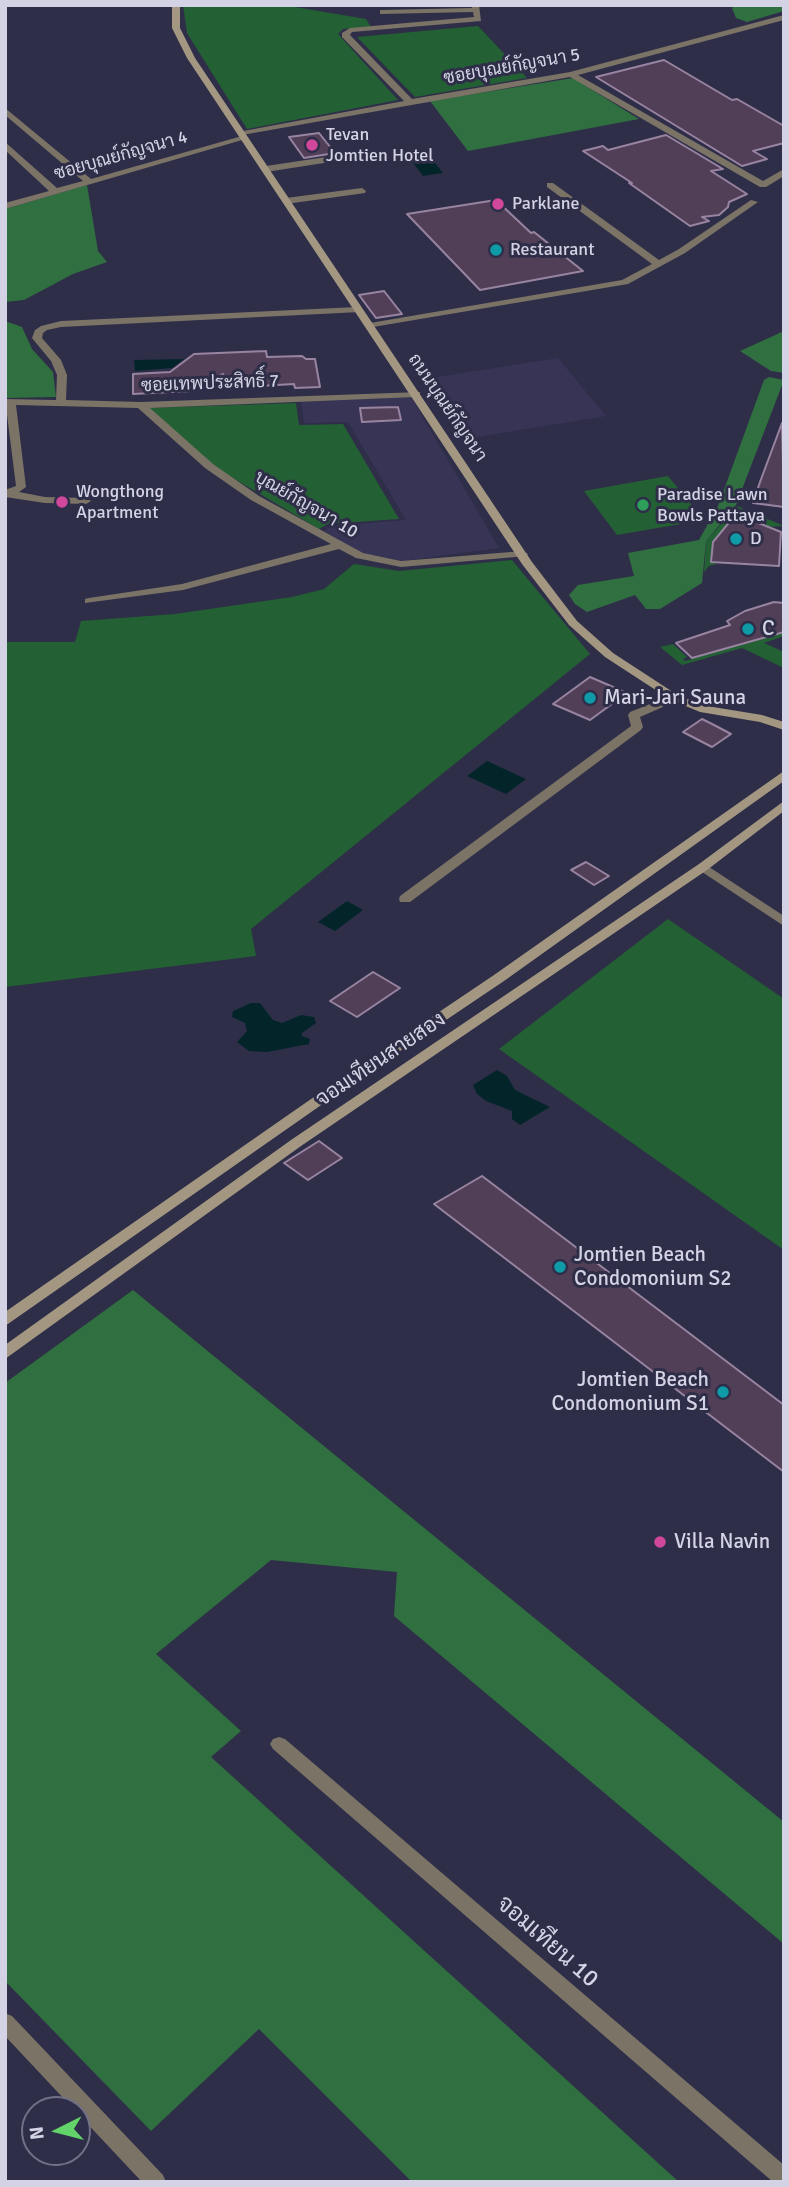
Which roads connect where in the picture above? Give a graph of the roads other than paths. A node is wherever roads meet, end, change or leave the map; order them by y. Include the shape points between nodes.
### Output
1 (176, 5) edge
2 (475, 8) edge
3 (383, 12) dead end
4 (784, 17) edge
5 (571, 74) junction
6 (410, 102) junction
7 (5, 110) edge
8 (243, 135) junction
9 (5, 145) edge
10 (353, 156) dead end
11 (266, 169) junction
12 (784, 172) edge
13 (90, 182) junction
14 (550, 185) dead end
15 (56, 191) junction
16 (362, 191) dead end
17 (286, 201) junction
18 (754, 202) dead end
19 (5, 206) edge
20 (658, 264) junction
21 (357, 310) junction
22 (370, 326) junction
23 (416, 394) junction
24 (8, 402) edge
25 (61, 402) junction
26 (141, 405) junction
27 (7, 493) edge
28 (86, 500) dead end
29 (340, 545) junction
30 (523, 554) junction
31 (89, 601) dead end
32 (675, 698) junction
33 (784, 726) edge
34 (784, 775) edge
35 (784, 805) edge
36 (715, 822) junction
37 (744, 836) junction
38 (703, 867) junction
39 (405, 899) dead end
40 (784, 922) edge
41 (276, 1129) junction
42 (296, 1143) junction
43 (5, 1320) edge
44 (5, 1353) edge
45 (279, 1744) dead end
46 (5, 2022) edge
47 (784, 2178) edge
48 (156, 2182) edge

1 - 8 street, ถนนบุณย์กัญจนา via 176,28 191,58
2 - 3 street
2 - 6 street via 478,19 345,34
4 - 5 street, ซอยบุณย์กัญจนา 5
5 - 6 street, ซอยบุณย์กัญจนา 5
5 - 12 street via 763,185
6 - 8 street, ซอยบุณย์กัญจนา 5
7 - 13 street
8 - 11 street, ถนนบุณย์กัญจนา
8 - 13 street, ซอยบุณย์กัญจนา 4
9 - 15 street
10 - 11 street
11 - 17 street, ถนนบุณย์กัญจนา
13 - 15 street, ซอยบุณย์กัญจนา 4
14 - 20 street
15 - 19 street, ซอยบุณย์กัญจนา 4
16 - 17 street
17 - 21 street, ถนนบุณย์กัญจนา
18 - 20 street
20 - 22 street via 612,285
21 - 22 street, ถนนบุณย์กัญจนา
21 - 25 street via 44,328 37,338 62,375
22 - 23 street, ถนนบุณย์กัญจนา
23 - 26 street, ซอยเทพประสิทธิ์ 7
23 - 30 street, ถนนบุณย์กัญจนา
24 - 25 street, ซอยเทพประสิทธิ์ 7
24 - 27 street via 21,487
25 - 26 street, ซอยเทพประสิทธิ์ 7
26 - 29 street, บุณย์กัญจนา 10 via 209,466 255,498
27 - 28 street via 45,500
29 - 30 street, บุณย์กัญจนา 10 via 360,556 401,564
29 - 31 street via 183,587
30 - 32 street, ถนนบุณย์กัญจนา via 573,623 609,655
32 - 33 street, ถนนบุณย์กัญจนา
32 - 39 street via 634,715 637,727
34 - 36 street, จอมเทียนสายสอง
35 - 37 street, จอมเทียนสายสอง
36 - 37 street
36 - 41 street, จอมเทียนสายสอง via 499,978
37 - 38 street, จอมเทียนสายสอง
38 - 40 street
38 - 42 street, จอมเทียนสายสอง
41 - 42 street
41 - 43 street, จอมเทียนสายสอง
42 - 44 street, จอมเทียนสายสอง
45 - 47 street, จอมเทียน 10
46 - 48 street

